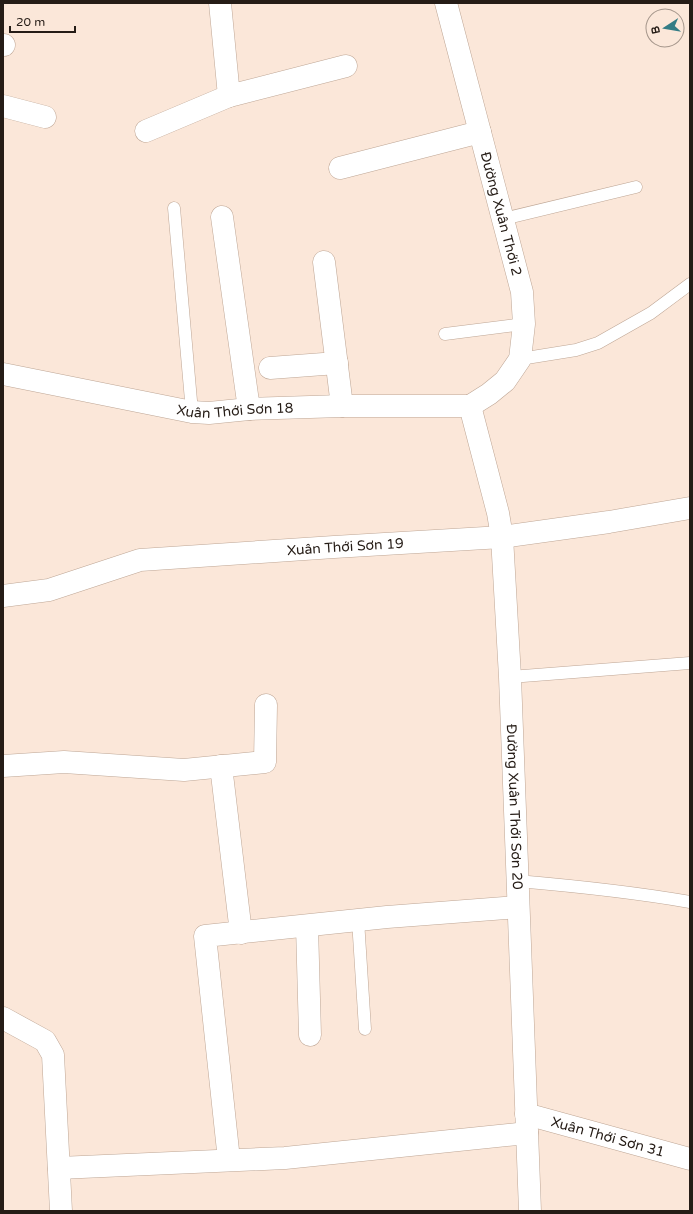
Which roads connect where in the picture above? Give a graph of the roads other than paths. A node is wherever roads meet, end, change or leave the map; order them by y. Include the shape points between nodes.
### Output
1 (220, 3) edge
2 (446, 3) edge
3 (346, 66) dead end
4 (229, 96) junction
5 (3, 106) edge
6 (45, 117) dead end
7 (146, 131) dead end
8 (480, 132) junction
9 (340, 168) dead end
10 (636, 187) dead end
11 (174, 208) dead end
12 (222, 217) dead end
13 (503, 219) junction
14 (324, 262) dead end
15 (690, 284) edge
16 (524, 324) junction
17 (445, 334) dead end
18 (520, 359) junction
19 (337, 364) junction
20 (270, 368) dead end
21 (3, 374) edge
22 (342, 406) junction
23 (470, 406) junction
24 (249, 408) junction
25 (192, 412) junction
26 (690, 508) edge
27 (502, 538) junction
28 (3, 596) edge
29 (690, 663) edge
30 (510, 677) junction
31 (266, 705) dead end
32 (3, 766) edge
33 (221, 766) junction
34 (517, 881) junction
35 (690, 902) edge
36 (518, 907) junction
37 (358, 920) junction
38 (307, 926) junction
39 (241, 933) junction
40 (3, 1018) edge
41 (366, 1030) dead end
42 (310, 1035) dead end
43 (527, 1124) junction
44 (690, 1159) edge
45 (229, 1160) junction
46 (59, 1168) junction
47 (61, 1211) edge
48 (530, 1211) edge

1 - 4 street
2 - 8 street, Đường Xuân Thới 2
3 - 4 street
4 - 7 street
5 - 6 street
8 - 9 street
8 - 13 street, Đường Xuân Thới 2
10 - 13 lane
11 - 25 lane
12 - 24 street
13 - 16 street, Đường Xuân Thới 2 via 522,292
14 - 19 street
15 - 18 lane via 652,313 598,344
16 - 17 lane
16 - 18 street, Đường Xuân Thới 2
18 - 23 street, Đường Xuân Thới 2 via 505,380
19 - 20 street
19 - 22 street
21 - 25 street, Xuân Thới Sơn 18
22 - 23 street, Xuân Thới Sơn 18
22 - 24 street, Xuân Thới Sơn 18
23 - 27 street, Đường Xuân Thới Sơn 20 via 498,513
24 - 25 street, Xuân Thới Sơn 18 via 209,413
26 - 27 street, Xuân Thới Sơn 19
27 - 28 street, Xuân Thới Sơn 19 via 140,560 49,590
27 - 30 street, Đường Xuân Thới Sơn 20
29 - 30 lane
30 - 34 street, Đường Xuân Thới Sơn 20
31 - 33 street via 265,762
32 - 33 street via 64,762 184,770
33 - 39 street
34 - 35 lane via 584,886
34 - 36 street, Đường Xuân Thới Sơn 20
36 - 37 street
36 - 43 street, Đường Xuân Thới Sơn 20
37 - 38 street
37 - 41 lane
38 - 39 street
38 - 42 street
39 - 45 street via 205,936
40 - 46 street via 45,1041 54,1055
43 - 44 street, Xuân Thới Sơn 31
43 - 45 street via 285,1158
43 - 48 street, Đường Xuân Thới Sơn 20
45 - 46 street
46 - 47 street

